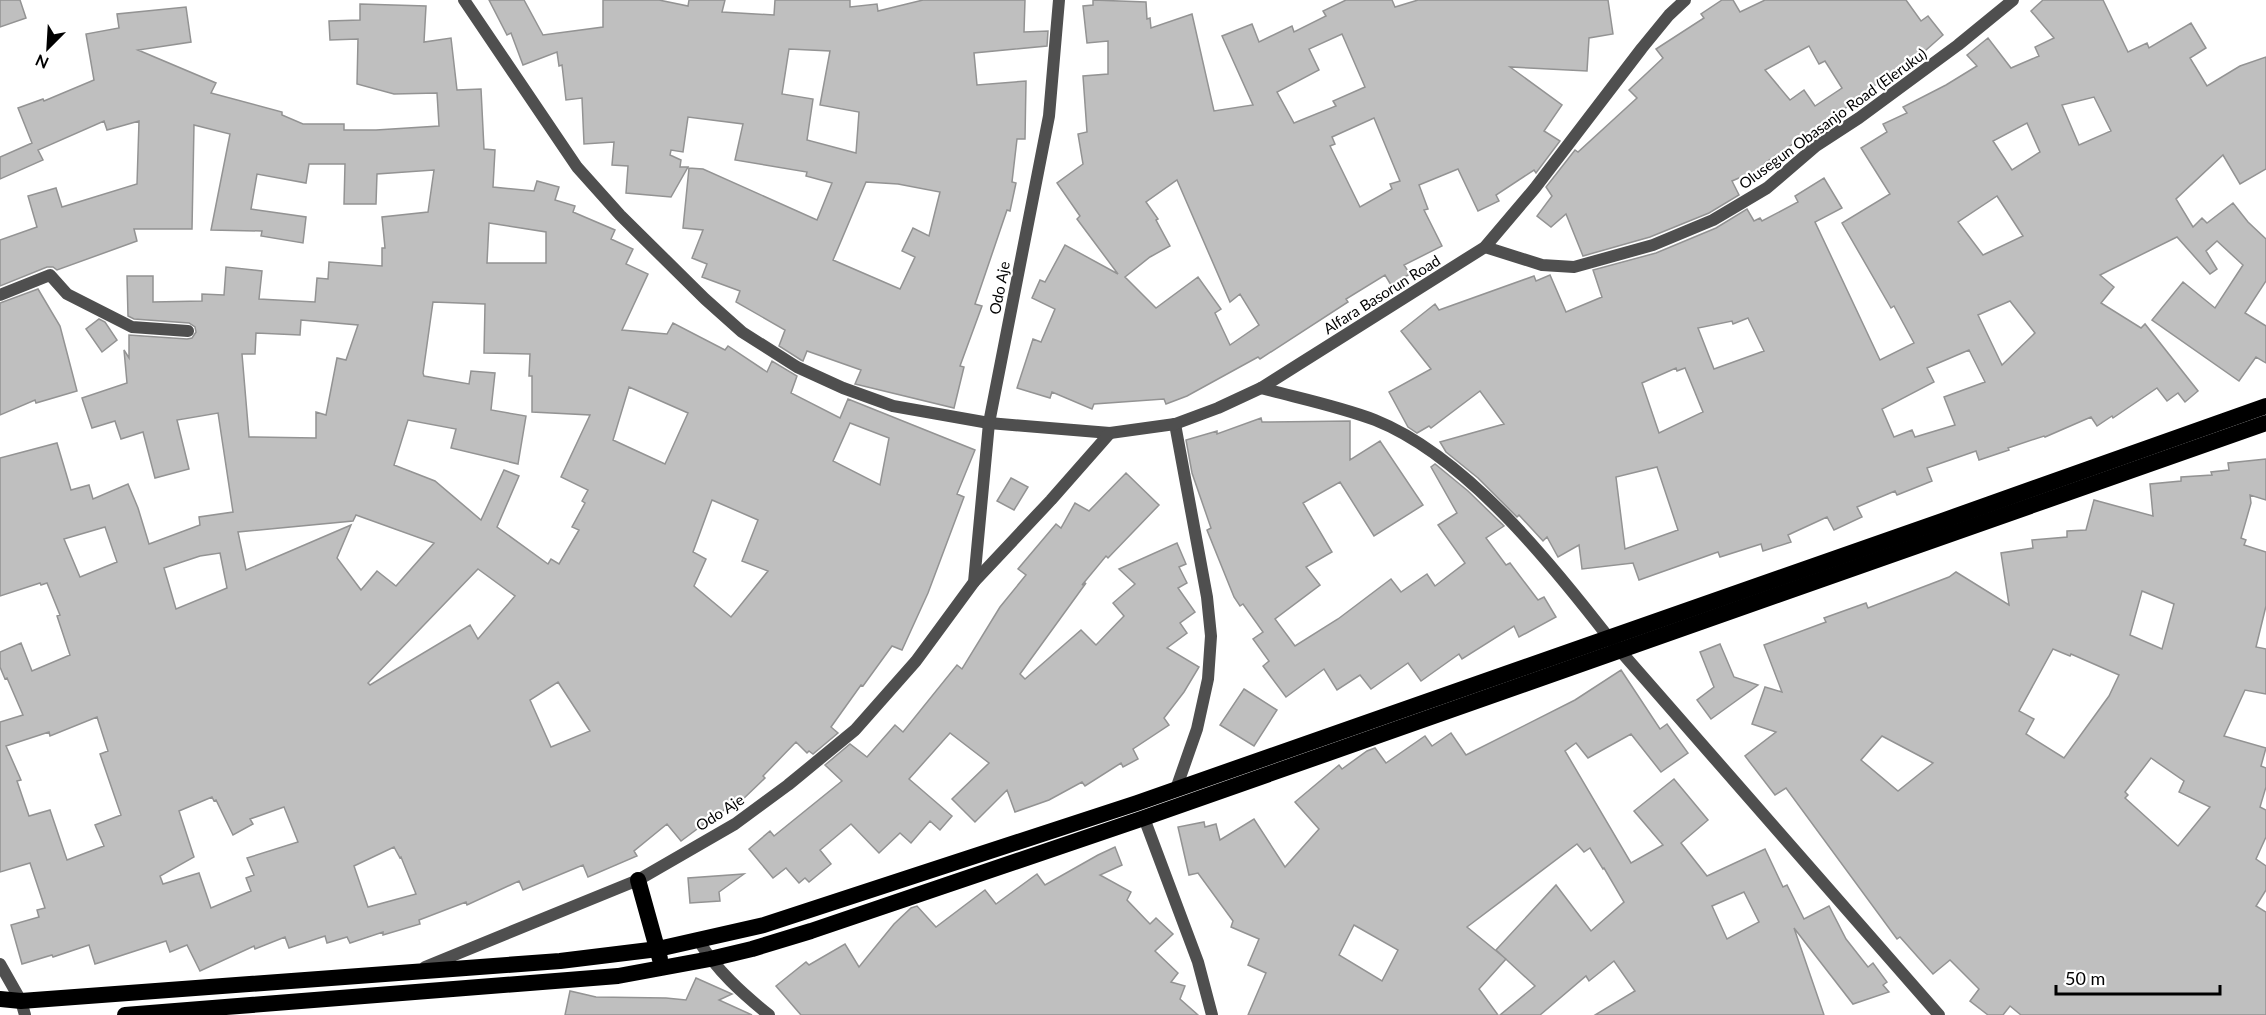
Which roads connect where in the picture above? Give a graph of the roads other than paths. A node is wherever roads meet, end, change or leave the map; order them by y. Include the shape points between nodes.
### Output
1 (464, 0) edge
2 (1059, 0) edge
3 (1685, 0) edge
4 (2013, 0) edge
5 (1485, 248) junction
6 (0, 295) edge
7 (188, 331) dead end
8 (1261, 388) junction
9 (2266, 406) edge
10 (989, 423) junction
11 (2266, 423) edge
12 (1175, 424) junction
13 (1110, 433) junction
14 (974, 582) junction
15 (1609, 638) junction
16 (1621, 651) junction
17 (1176, 789) junction
18 (1144, 818) junction
19 (638, 880) junction
20 (699, 941) junction
21 (658, 949) junction
22 (710, 959) junction
23 (0, 964) edge
24 (662, 969) junction
25 (413, 972) junction
26 (0, 999) edge
27 (23, 1008) edge
28 (125, 1015) edge
29 (769, 1015) edge
30 (1212, 1015) edge
31 (1939, 1015) edge

1 - 10 street, Alfara Basorun Road via 577,167 620,215 742,332 797,367 843,388 893,405
2 - 10 street, Odo Aje via 1049,116
3 - 5 street, Alfara Basorun Road via 1642,48
4 - 5 street, Olusegun Obasanjo Road (Eleruku) via 1949,52 1816,146 1767,188 1713,220 1653,245 1574,267 1542,265
5 - 8 street, Alfara Basorun Road
6 - 7 street via 50,275 67,294 132,327
8 - 12 street, Alfara Basorun Road
8 - 15 street via 1375,421 1421,444 1507,517
9 - 15 highway
10 - 13 street, Alfara Basorun Road
10 - 14 street, Odo Aje
11 - 16 highway
12 - 13 street, Alfara Basorun Road
12 - 17 street via 1211,636 1204,699
13 - 14 street, Odo Aje
14 - 19 street, Odo Aje via 916,661 855,730 735,824
15 - 16 street
15 - 17 highway
16 - 18 highway
16 - 31 street
17 - 20 highway via 827,906
18 - 22 highway via 811,931
18 - 30 street via 1198,963
19 - 21 highway
19 - 25 street, Odo Aje
20 - 21 highway
20 - 22 street
21 - 24 highway
21 - 25 highway
22 - 24 highway
22 - 29 street
23 - 27 street
24 - 28 highway via 563,982
25 - 27 highway
26 - 27 highway

